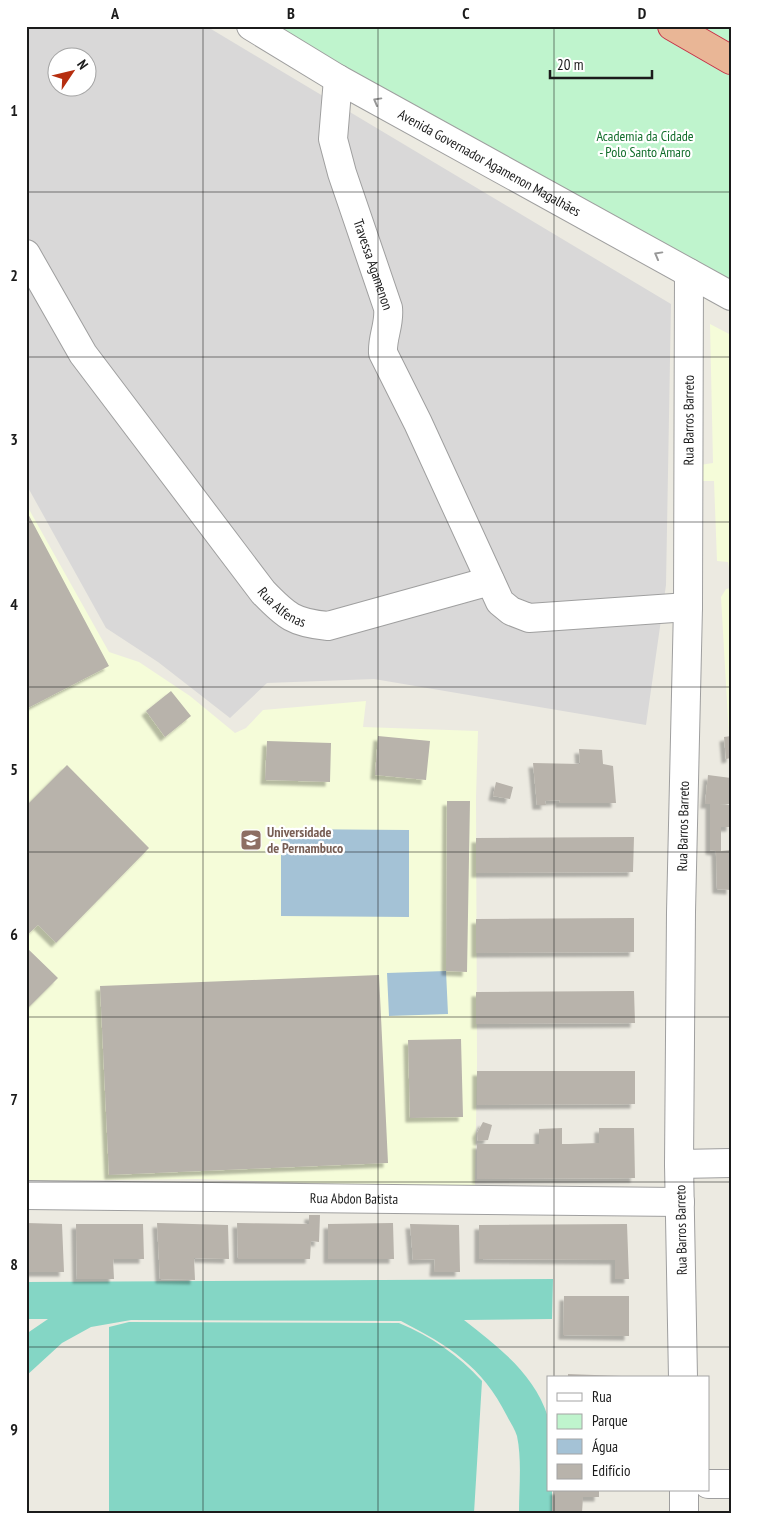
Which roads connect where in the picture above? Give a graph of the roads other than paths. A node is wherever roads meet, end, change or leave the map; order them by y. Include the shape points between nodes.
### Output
1 (251, 26) edge
2 (672, 26) edge
3 (731, 60) edge
4 (338, 79) junction
5 (26, 254) edge
6 (690, 273) junction
7 (731, 296) edge
8 (490, 581) junction
9 (688, 607) junction
10 (731, 1163) edge
11 (679, 1164) junction
12 (26, 1195) edge
13 (680, 1202) junction
14 (684, 1376) edge
15 (710, 1484) edge
16 (731, 1484) edge
17 (684, 1492) edge
18 (684, 1513) edge

1 - 4 street, Avenida Governador Agamenon Magalhães
2 - 3 highway
6 -> 4 street, Avenida Governador Agamenon Magalhães
4 - 8 street, Travessa Agamenon via 334,140 388,308 390,319 383,353
5 - 8 street, Rua Alfenas via 83,354 244,569 284,614 305,624 328,626
6 - 7 street, Avenida Governador Agamenon Magalhães
6 - 9 street, Rua Barros Barreto
8 - 9 street via 500,602 511,611 529,618
9 - 11 street, Rua Barros Barreto
10 - 11 street
11 - 13 street, Rua Barros Barreto
12 - 13 street, Rua Abdon Batista
13 - 14 street, Rua Barros Barreto
15 - 16 street
17 - 18 street

